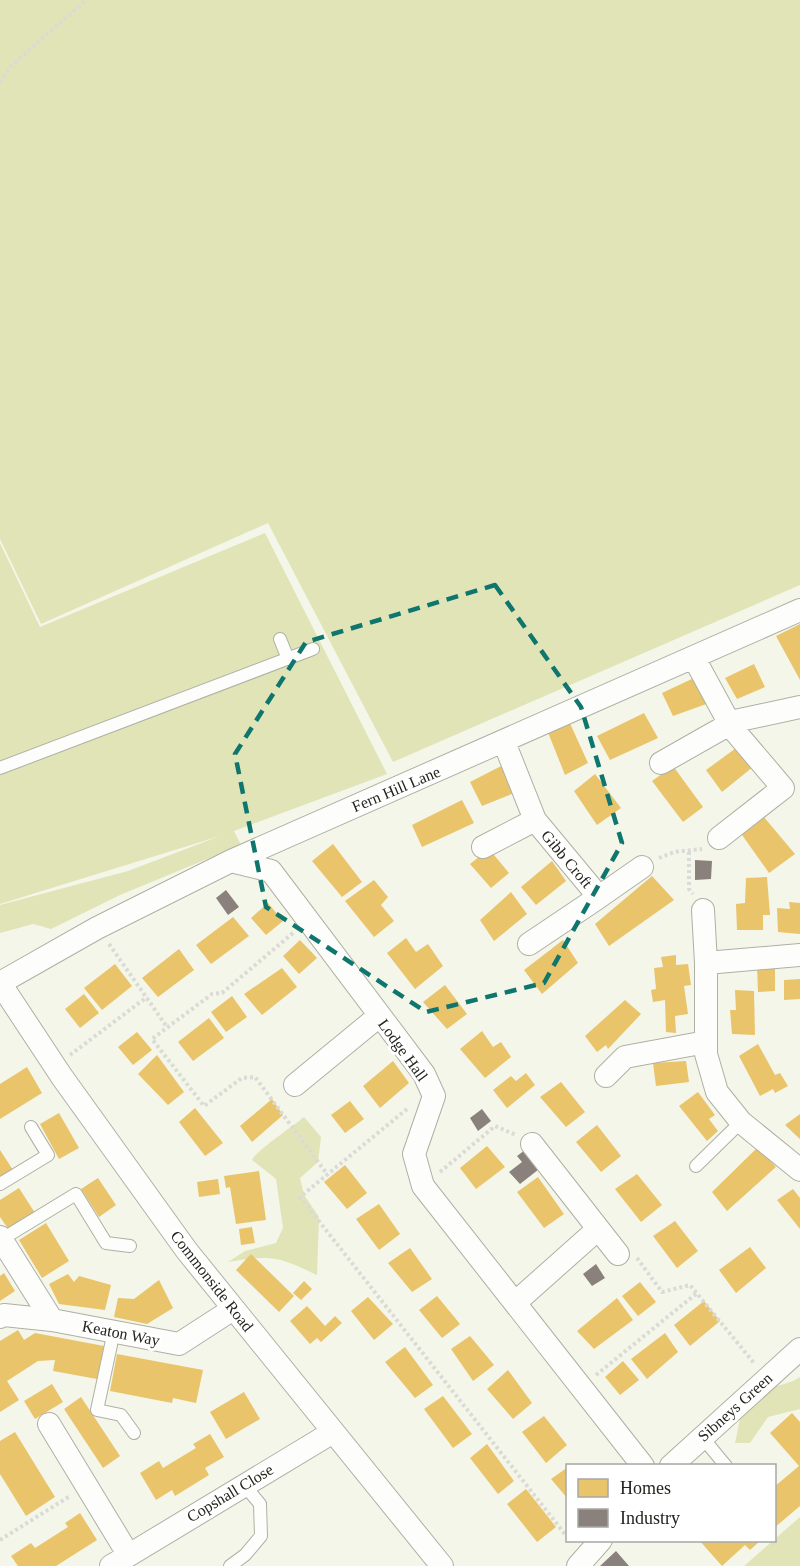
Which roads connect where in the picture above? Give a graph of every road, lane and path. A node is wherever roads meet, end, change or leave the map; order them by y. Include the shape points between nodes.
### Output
1 (86, 0) edge
2 (0, 82) edge
3 (800, 610) edge
4 (280, 639) dead end
5 (313, 649) dead end
6 (694, 658) junction
7 (288, 659) junction
8 (800, 706) edge
9 (729, 724) junction
10 (504, 742) junction
11 (661, 763) dead end
12 (0, 768) edge
13 (535, 820) junction
14 (719, 838) joint
15 (483, 847) dead end
16 (689, 852) junction
17 (231, 861) junction
18 (648, 863) joint
19 (599, 897) junction
20 (703, 910) joint
21 (308, 921) junction
22 (98, 928) junction
23 (530, 944) dead end
24 (800, 955) edge
25 (706, 963) junction
26 (0, 984) edge
27 (147, 997) junction
28 (379, 1016) junction
29 (167, 1027) junction
30 (706, 1042) junction
31 (55, 1066) junction
32 (606, 1076) dead end
33 (295, 1085) dead end
34 (431, 1089) junction
35 (741, 1122) junction
36 (31, 1127) dead end
37 (532, 1144) joint
38 (696, 1166) dead end
39 (800, 1170) edge
40 (327, 1174) junction
41 (0, 1184) edge
42 (423, 1186) junction
43 (598, 1229) junction
44 (1, 1238) edge
45 (130, 1246) dead end
46 (618, 1254) joint
47 (697, 1293) junction
48 (516, 1302) junction
49 (233, 1309) junction
50 (0, 1317) edge
51 (52, 1320) junction
52 (114, 1331) junction
53 (800, 1349) edge
54 (766, 1377) junction
55 (582, 1387) junction
56 (49, 1424) dead end
57 (333, 1432) junction
58 (134, 1433) dead end
59 (702, 1437) junction
60 (641, 1464) edge
61 (673, 1464) edge
62 (724, 1464) edge
63 (244, 1485) junction
64 (86, 1486) junction
65 (566, 1537) edge
66 (0, 1540) edge
67 (600, 1542) edge
68 (119, 1560) edge
69 (230, 1566) edge
70 (442, 1566) edge
71 (578, 1566) edge

1 - 2 path via 11,66
3 - 6 street, Fern Hill Lane
4 - 7 lane
5 - 7 lane
6 - 9 street
6 - 10 street, Fern Hill Lane
7 - 12 lane
8 - 9 street
9 - 11 street
9 - 14 street via 783,788
10 - 13 street, Gibb Croft
10 - 17 street, Fern Hill Lane
13 - 15 street, Gibb Croft
13 - 19 street, Gibb Croft
14 - 16 path via 709,848
16 - 18 path via 674,852
16 - 20 path via 689,889
17 - 21 street, Lodge Hall via 271,871
17 - 22 street, Fern Hill Lane
18 - 19 street, Gibb Croft
19 - 23 street, Gibb Croft
20 - 25 street
21 - 28 street, Lodge Hall
21 - 29 path via 222,993 212,994
22 - 26 street, Fern Hill Lane
22 - 27 path
24 - 25 street
25 - 30 street
26 - 31 street, Commonside Road
27 - 29 path
27 - 31 path
28 - 33 street
28 - 34 street, Lodge Hall via 424,1074
29 - 40 path via 152,1039 204,1106 242,1078 255,1077
30 - 32 street via 625,1057
30 - 35 street via 717,1092
31 - 49 street, Commonside Road
34 - 40 path
34 - 42 street, Lodge Hall via 434,1096 414,1154
35 - 38 lane
35 - 39 street
36 - 41 lane via 48,1155
37 - 42 path via 495,1126
37 - 43 street
40 - 65 path via 300,1197
42 - 48 street, Lodge Hall
43 - 46 street
43 - 48 street
44 - 45 lane via 76,1194 106,1243
44 - 51 street
46 - 47 path via 636,1256 662,1292 690,1285
47 - 54 path
47 - 55 path
48 - 55 street, Lodge Hall
49 - 52 street, Keaton Way via 179,1344
49 - 57 street, Commonside Road
50 - 51 street, Keaton Way
51 - 52 street, Keaton Way
52 - 58 lane via 97,1410 121,1415
53 - 54 street, Sibneys Green
54 - 59 street, Sibneys Green
55 - 60 street, Lodge Hall
56 - 64 street, Copshall Close
57 - 63 street, Copshall Close
57 - 70 street, Commonside Road
59 - 61 street, Sibneys Green
59 - 62 lane
63 - 68 street, Copshall Close
63 - 69 lane via 260,1504 261,1536
64 - 66 path
64 - 68 street, Copshall Close
67 - 71 street

